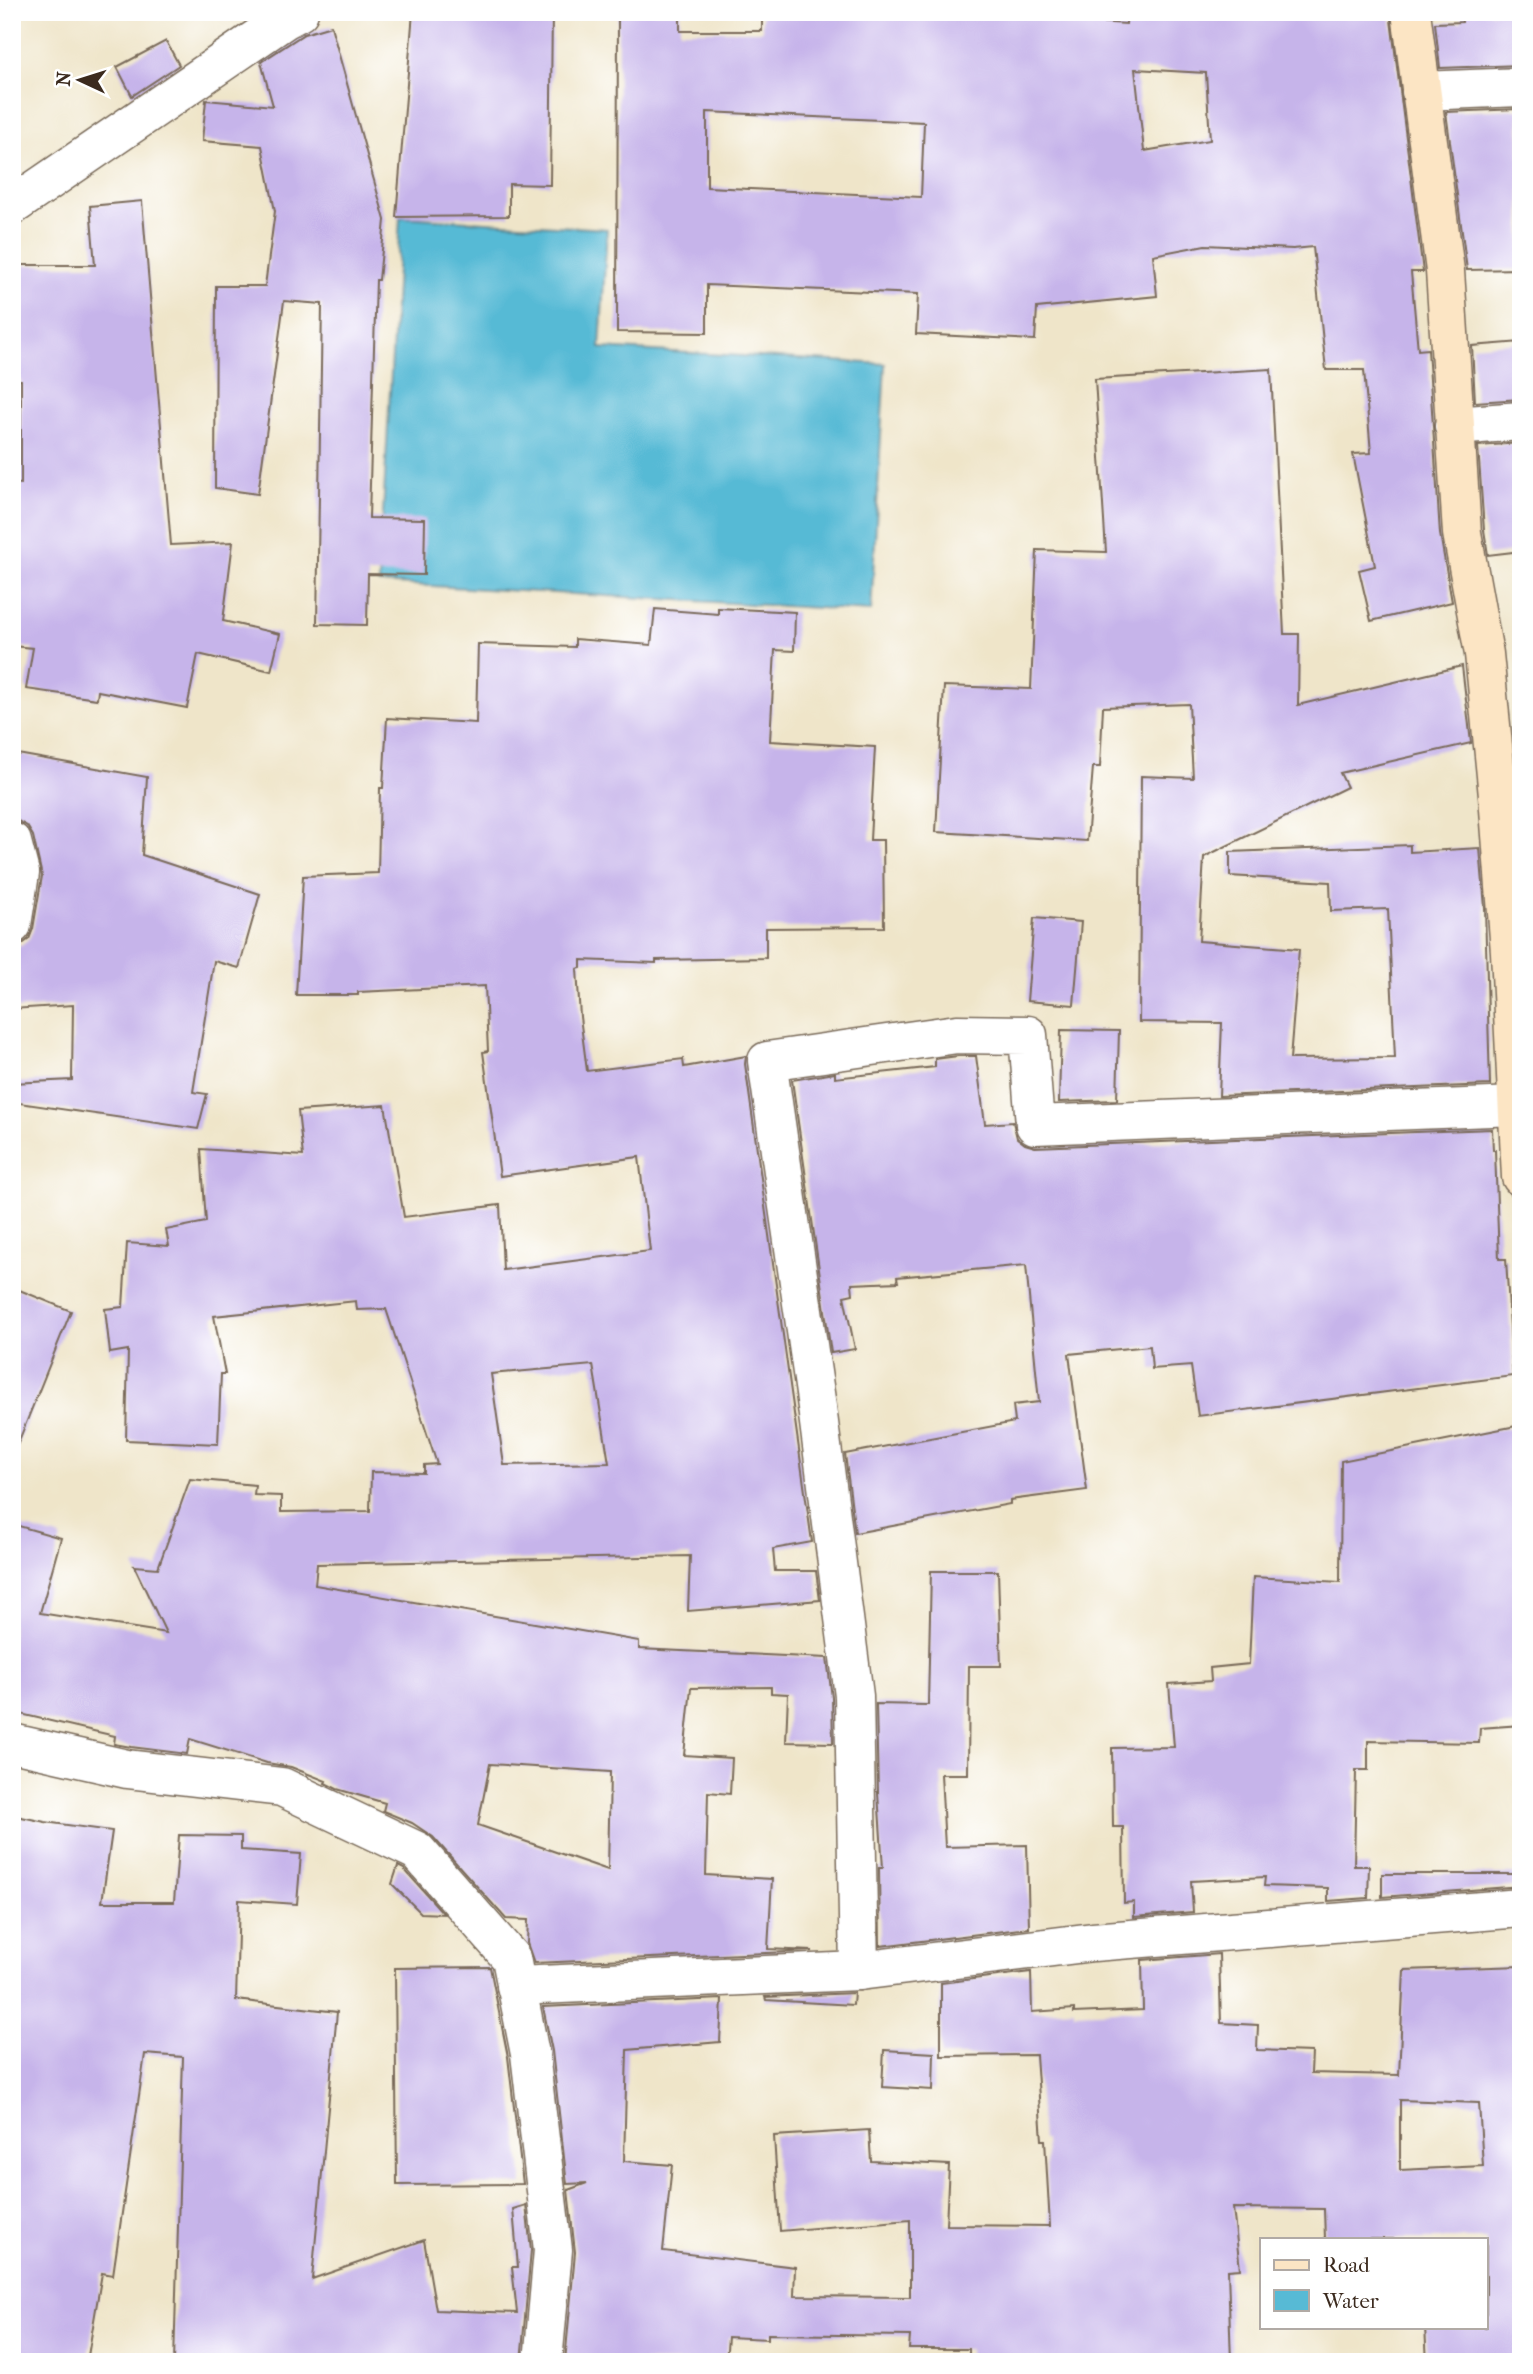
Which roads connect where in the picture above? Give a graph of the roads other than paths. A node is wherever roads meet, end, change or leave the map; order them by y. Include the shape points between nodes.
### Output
1 (299, 12) edge
2 (1411, 12) edge
3 (1521, 87) edge
4 (1421, 91) junction
5 (12, 206) edge
6 (1521, 421) edge
7 (1454, 426) junction
8 (1509, 793) edge
9 (12, 842) edge
10 (12, 925) edge
11 (1517, 1106) junction
12 (1521, 1178) edge
13 (12, 1744) edge
14 (1521, 1908) edge
15 (859, 1971) junction
16 (516, 1986) junction
17 (543, 2362) edge

1 - 5 street
2 - 4 street
3 - 4 street
4 - 7 street via 1445,271
6 - 7 street
7 - 8 street via 1462,533
8 - 11 street
9 - 10 street via 20,873
11 - 12 street
11 - 15 street via 1035,1125 1028,1035 957,1034 767,1061 854,1696
13 - 16 street via 127,1769 282,1787 417,1851 511,1958
14 - 15 street via 1093,1942
15 - 16 street
16 - 17 street via 530,2054 553,2250

